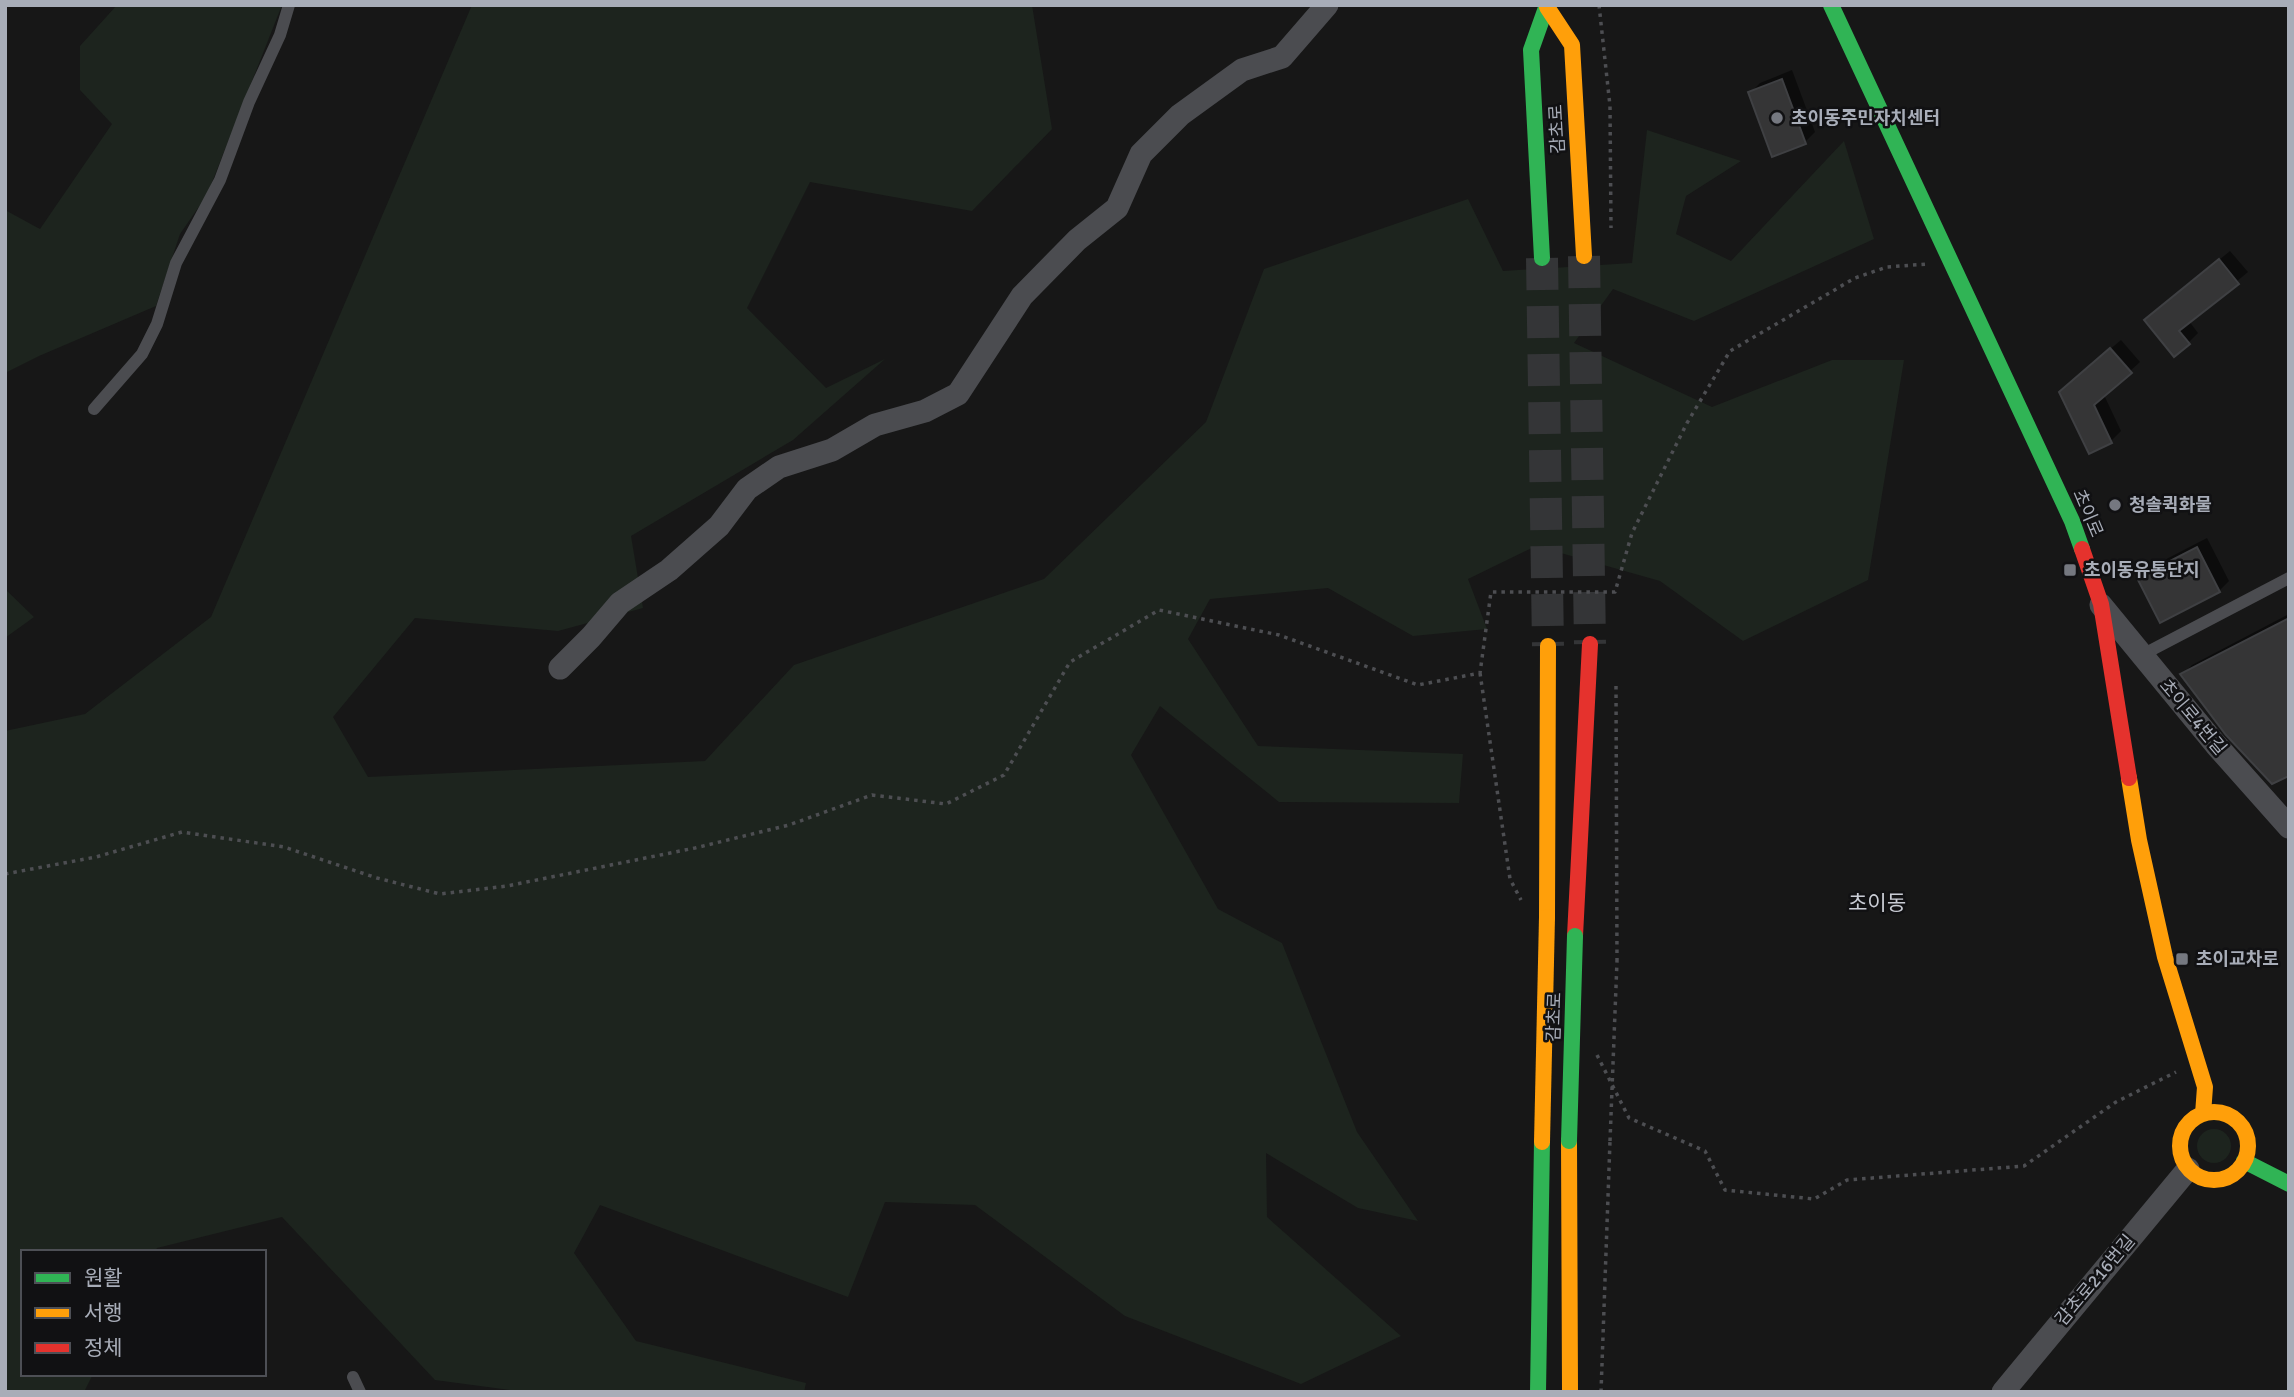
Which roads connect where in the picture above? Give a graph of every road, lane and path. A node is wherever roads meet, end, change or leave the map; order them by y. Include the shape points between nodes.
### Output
1 (289, 5) edge
2 (1328, 5) edge
3 (1599, 5) edge
4 (1831, 5) edge
5 (1547, 6) edge
6 (1611, 228) dead end
7 (1946, 252) junction
8 (1584, 256) tunnel mouth
9 (1542, 258) tunnel mouth
10 (94, 409) dead end
11 (2289, 578) edge
12 (2101, 604) junction
13 (1590, 644) tunnel mouth
14 (1548, 646) tunnel mouth
15 (2142, 655) junction
16 (560, 668) dead end
17 (1480, 673) junction
18 (1616, 686) dead end
19 (2289, 827) edge
20 (5, 874) edge
21 (1522, 903) dead end
22 (1593, 1046) dead end
23 (2198, 1060) junction
24 (2203, 1114) junction
25 (2244, 1161) junction
26 (2188, 1169) junction
27 (2289, 1184) edge
28 (354, 1377) dead end
29 (360, 1392) edge
30 (1538, 1392) edge
31 (1570, 1392) edge
32 (1601, 1392) edge
33 (2003, 1392) edge

1 - 10 lane via 220,180 176,263 157,324 142,354
2 - 16 street via 1282,57 1242,70 1180,115 1141,155 1116,208 1022,296 958,394 925,411 875,425 832,450 779,467 747,489 719,526 669,570 620,603
3 - 6 path via 1610,106
4 - 7 main road, 초이로
5 - 8 main road, 감초로 via 1572,44
5 - 9 main road, 감초로 via 1531,50
7 - 12 main road, 초이로 via 2072,521
7 - 17 path via 1930,264 1887,267 1855,278 1730,351 1687,423 1632,533 1615,592 1491,592
11 - 15 lane
12 - 15 street, 초이로4번길
12 - 23 main road, 초이로 via 2155,916
13 - 31 main road, 감초로, bridge via 1569,1141
14 - 30 main road, 감초로, bridge
15 - 19 street, 초이로4번길
17 - 20 path via 1418,685 1279,635 1159,610 1070,662 1004,775 946,804 872,795 789,825 695,848 507,886 440,894 285,847 182,832 96,857
17 - 21 path via 1510,879
18 - 32 path, bridge via 1617,961
22 - 23 path via 1629,1118 1705,1151 1725,1190 1814,1199 1847,1180 2024,1166 2116,1102
23 - 24 main road, 초이로 via 2205,1087
24 - 25 main road via 2216,1112 2239,1124 2248,1149
24 - 26 main road via 2183,1131 2181,1157
25 - 26 main road via 2236,1172 2211,1180
25 - 27 main road
26 - 33 street, 감초로216번길
28 - 29 lane

